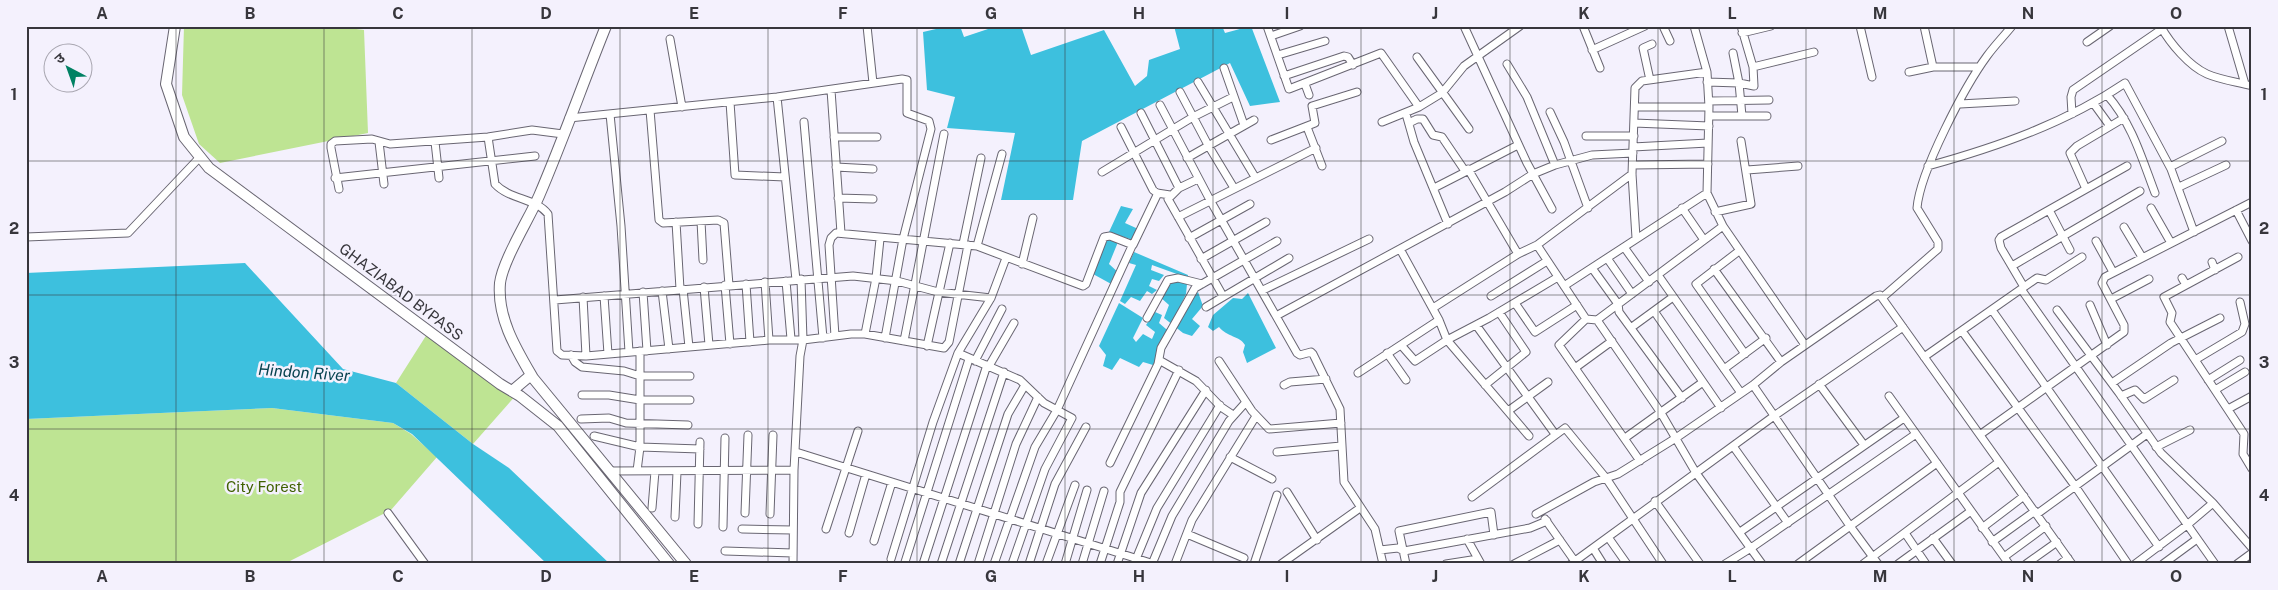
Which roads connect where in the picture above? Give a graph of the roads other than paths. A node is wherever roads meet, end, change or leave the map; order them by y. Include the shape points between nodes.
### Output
1 (175, 26) edge
2 (606, 26) edge
3 (867, 26) edge
4 (1268, 26) edge
5 (1300, 26) edge
6 (1464, 26) edge
7 (1645, 26) edge
8 (1663, 26) edge
9 (1694, 26) edge
10 (1771, 26) edge
11 (1860, 26) edge
12 (1924, 26) edge
13 (2012, 26) edge
14 (2110, 26) edge
15 (2228, 26) edge
16 (1584, 27) edge
17 (1516, 28) edge
18 (2161, 28) edge
19 (1741, 30) edge
20 (1271, 36) junction
21 (670, 39) dead end
22 (1325, 41) dead end
23 (1670, 41) dead end
24 (2086, 42) dead end
25 (1652, 44) dead end
26 (1592, 50) junction
27 (1814, 52) dead end
28 (1733, 53) dead end
29 (1278, 55) junction
30 (1417, 57) dead end
31 (1479, 57) junction
32 (1506, 64) dead end
33 (1353, 65) junction
34 (1753, 67) junction
35 (1933, 67) junction
36 (1979, 67) junction
37 (1224, 68) dead end
38 (1600, 68) dead end
39 (1707, 72) junction
40 (1909, 72) dead end
41 (1284, 76) junction
42 (1872, 77) dead end
43 (1650, 80) junction
44 (1198, 82) dead end
45 (1707, 82) junction
46 (873, 83) junction
47 (1739, 83) junction
48 (1305, 84) junction
49 (2248, 85) edge
50 (831, 90) junction
51 (1180, 92) dead end
52 (1357, 92) dead end
53 (1442, 93) junction
54 (1309, 95) dead end
55 (2107, 95) junction
56 (777, 97) junction
57 (1233, 97) junction
58 (1742, 100) junction
59 (1769, 100) dead end
60 (2015, 101) dead end
61 (730, 102) junction
62 (1709, 104) junction
63 (1960, 104) junction
64 (2094, 104) junction
65 (1160, 105) dead end
66 (682, 107) junction
67 (1213, 107) junction
68 (1420, 107) junction
69 (1635, 107) junction
70 (650, 110) junction
71 (1550, 112) dead end
72 (1141, 113) dead end
73 (610, 114) junction
74 (1406, 114) junction
75 (2072, 114) junction
76 (1709, 116) junction
77 (1742, 116) junction
78 (1767, 116) dead end
79 (1192, 117) junction
80 (569, 118) junction
81 (2124, 118) junction
82 (1254, 120) dead end
83 (804, 122) dead end
84 (1382, 122) dead end
85 (1409, 123) junction
86 (1634, 123) junction
87 (1244, 125) junction
88 (1709, 126) junction
89 (2110, 126) junction
90 (1307, 127) junction
91 (1121, 128) dead end
92 (1469, 129) dead end
93 (1173, 130) junction
94 (1227, 133) junction
95 (563, 134) junction
96 (944, 134) dead end
97 (1586, 136) dead end
98 (1634, 136) junction
99 (488, 137) junction
100 (834, 137) junction
101 (877, 137) dead end
102 (1271, 140) dead end
103 (1741, 141) dead end
104 (2222, 141) dead end
105 (379, 142) junction
106 (434, 142) junction
107 (1154, 142) junction
108 (1708, 143) junction
109 (1208, 145) junction
110 (1518, 145) junction
111 (1316, 148) junction
112 (1633, 150) junction
113 (1002, 154) dead end
114 (1134, 154) junction
115 (535, 156) dead end
116 (200, 157) junction
117 (981, 158) dead end
118 (1187, 158) junction
119 (491, 160) junction
120 (1571, 162) junction
121 (1708, 164) junction
122 (1555, 165) junction
123 (1633, 165) junction
124 (2226, 165) dead end
125 (437, 166) junction
126 (1322, 166) dead end
127 (1798, 166) dead end
128 (1928, 166) junction
129 (2127, 166) dead end
130 (836, 167) junction
131 (2170, 167) junction
132 (873, 169) dead end
133 (1466, 170) junction
134 (1747, 170) junction
135 (1102, 172) dead end
136 (383, 173) junction
137 (1533, 174) junction
138 (1632, 174) junction
139 (785, 177) junction
140 (335, 178) junction
141 (439, 178) dead end
142 (1255, 178) junction
143 (1198, 179) junction
144 (384, 184) dead end
145 (2179, 187) junction
146 (1179, 188) junction
147 (1234, 188) junction
148 (1434, 188) junction
149 (339, 189) dead end
150 (2086, 189) junction
151 (2140, 191) dead end
152 (1707, 193) junction
153 (2155, 193) dead end
154 (1158, 194) junction
155 (1170, 195) junction
156 (838, 198) junction
157 (873, 199) dead end
158 (1210, 200) junction
159 (1486, 201) junction
160 (2252, 202) edge
161 (535, 204) junction
162 (1250, 204) dead end
163 (1588, 208) junction
164 (1682, 208) junction
165 (2151, 208) dead end
166 (1552, 210) dead end
167 (2049, 210) junction
168 (2236, 210) junction
169 (1715, 212) junction
170 (1178, 217) junction
171 (1033, 218) dead end
172 (1221, 220) junction
173 (701, 221) junction
174 (676, 222) junction
175 (1266, 222) dead end
176 (1448, 224) junction
177 (1723, 226) junction
178 (2124, 228) dead end
179 (2194, 232) junction
180 (841, 234) junction
181 (26, 237) edge
182 (2063, 237) junction
183 (1189, 238) junction
184 (1636, 238) junction
185 (880, 239) junction
186 (903, 239) junction
187 (1369, 239) dead end
188 (923, 240) junction
189 (1704, 240) junction
190 (1234, 241) junction
191 (1278, 241) dead end
192 (2096, 241) dead end
193 (2252, 242) edge
194 (950, 243) junction
195 (2171, 243) junction
196 (965, 244) junction
197 (1538, 245) junction
198 (977, 246) junction
199 (1132, 246) junction
200 (1624, 247) junction
201 (1400, 249) junction
202 (2070, 250) dead end
203 (1740, 251) junction
204 (1518, 254) junction
205 (2142, 257) junction
206 (2238, 257) dead end
207 (1006, 258) junction
208 (1289, 258) dead end
209 (1607, 258) junction
210 (2082, 258) dead end
211 (1201, 259) junction
212 (703, 260) dead end
213 (1245, 261) junction
214 (1547, 261) junction
215 (2212, 262) dead end
216 (1022, 264) junction
217 (2012, 266) junction
218 (1592, 268) junction
219 (1714, 269) junction
220 (2215, 270) junction
221 (2113, 272) junction
222 (1658, 275) junction
223 (1558, 276) junction
224 (831, 277) junction
225 (818, 278) junction
226 (876, 278) junction
227 (1256, 278) junction
228 (2182, 278) dead end
229 (1213, 279) junction
230 (2149, 279) dead end
231 (786, 280) junction
232 (798, 280) junction
233 (897, 281) junction
234 (765, 282) junction
235 (1650, 282) junction
236 (746, 284) junction
237 (1202, 284) junction
238 (727, 285) junction
239 (2186, 285) junction
240 (915, 286) junction
241 (1564, 286) junction
242 (704, 287) junction
243 (2022, 288) junction
244 (682, 289) junction
245 (1263, 290) junction
246 (662, 291) junction
247 (642, 292) junction
248 (938, 292) junction
249 (625, 294) junction
250 (1632, 294) junction
251 (959, 295) junction
252 (604, 296) junction
253 (1223, 296) junction
254 (1491, 296) dead end
255 (583, 297) junction
256 (1673, 297) junction
257 (1883, 297) junction
258 (991, 298) junction
259 (2111, 299) junction
260 (555, 300) junction
261 (2240, 302) dead end
262 (1515, 303) junction
263 (1618, 304) junction
264 (1577, 305) junction
265 (2090, 305) dead end
266 (1206, 307) dead end
267 (1433, 308) junction
268 (1002, 309) dead end
269 (1992, 310) junction
270 (2057, 310) dead end
271 (1654, 311) junction
272 (1499, 312) junction
273 (1276, 316) junction
274 (1147, 318) dead end
275 (2220, 318) dead end
276 (1586, 319) junction
277 (1440, 320) junction
278 (1597, 320) junction
279 (1014, 322) dead end
280 (1476, 326) junction
281 (1632, 327) junction
282 (1903, 328) junction
283 (1962, 331) junction
284 (865, 334) junction
285 (835, 336) junction
286 (823, 338) junction
287 (885, 338) junction
288 (1766, 338) junction
289 (790, 339) junction
290 (2180, 339) junction
291 (770, 340) junction
292 (803, 340) junction
293 (1447, 340) junction
294 (904, 341) junction
295 (1612, 341) junction
296 (750, 342) junction
297 (730, 344) junction
298 (1400, 345) junction
299 (1805, 345) junction
300 (2107, 345) junction
301 (710, 346) junction
302 (927, 346) junction
303 (689, 347) junction
304 (669, 349) junction
305 (644, 351) junction
306 (629, 352) junction
307 (958, 353) junction
308 (1387, 353) junction
309 (608, 354) junction
310 (1745, 354) junction
311 (571, 355) junction
312 (2091, 355) junction
313 (586, 356) junction
314 (1924, 357) junction
315 (972, 360) junction
316 (1159, 360) junction
317 (2194, 360) junction
318 (2240, 360) dead end
319 (1219, 361) dead end
320 (1781, 362) junction
321 (988, 365) junction
322 (2076, 366) junction
323 (1575, 368) junction
324 (1506, 369) junction
325 (1724, 369) junction
326 (1179, 370) junction
327 (1004, 372) junction
328 (2245, 372) dead end
329 (1358, 373) dead end
330 (531, 375) junction
331 (640, 376) junction
332 (690, 376) dead end
333 (1326, 379) junction
334 (1406, 380) dead end
335 (2174, 380) dead end
336 (2208, 380) junction
337 (1548, 382) dead end
338 (1703, 382) junction
339 (2112, 383) junction
340 (1819, 384) junction
341 (1025, 385) junction
342 (1284, 385) dead end
343 (1485, 385) junction
344 (1753, 385) junction
345 (2045, 388) junction
346 (1206, 390) junction
347 (2215, 390) junction
348 (512, 391) junction
349 (1741, 393) junction
350 (582, 395) dead end
351 (1528, 396) junction
352 (1888, 396) dead end
353 (2121, 396) junction
354 (2252, 396) edge
355 (1038, 397) junction
356 (1682, 398) junction
357 (640, 400) junction
358 (690, 400) dead end
359 (1246, 402) junction
360 (1220, 405) junction
361 (1721, 408) junction
362 (2017, 408) junction
363 (1057, 410) junction
364 (2228, 410) junction
365 (1508, 411) junction
366 (1661, 413) junction
367 (1233, 415) junction
368 (1256, 416) junction
369 (1774, 416) junction
370 (1904, 418) junction
371 (581, 419) dead end
372 (1341, 424) junction
373 (640, 425) junction
374 (688, 425) dead end
375 (1086, 427) dead end
376 (2190, 430) dead end
377 (858, 431) dead end
378 (1555, 434) junction
379 (1916, 434) junction
380 (1981, 434) junction
381 (2147, 434) junction
382 (748, 435) dead end
383 (773, 435) dead end
384 (594, 436) dead end
385 (1530, 436) dead end
386 (726, 438) dead end
387 (1625, 438) junction
388 (1676, 438) junction
389 (1864, 445) junction
390 (1341, 446) junction
391 (1733, 446) junction
392 (2131, 446) junction
393 (640, 447) junction
394 (2156, 447) junction
395 (796, 452) junction
396 (1277, 452) dead end
397 (1230, 457) junction
398 (1640, 461) junction
399 (1999, 462) junction
400 (1110, 463) dead end
401 (1937, 463) junction
402 (845, 467) junction
403 (2102, 467) junction
404 (2252, 469) edge
405 (794, 470) junction
406 (609, 471) junction
407 (637, 471) junction
408 (655, 471) junction
409 (677, 472) junction
410 (700, 472) junction
411 (724, 472) junction
412 (748, 472) junction
413 (771, 472) junction
414 (1696, 473) junction
415 (866, 474) junction
416 (1606, 478) junction
417 (1816, 478) junction
418 (1272, 479) dead end
419 (892, 482) junction
420 (1075, 485) dead end
421 (2075, 486) junction
422 (913, 487) junction
423 (1087, 490) dead end
424 (1104, 491) dead end
425 (1287, 492) dead end
426 (927, 493) junction
427 (1958, 493) junction
428 (1277, 495) dead end
429 (1828, 495) junction
430 (2024, 496) junction
431 (1472, 497) dead end
432 (944, 498) junction
433 (1655, 501) junction
434 (960, 503) junction
435 (2213, 503) junction
436 (1777, 506) junction
437 (652, 508) dead end
438 (977, 508) junction
439 (1360, 508) junction
440 (1971, 511) junction
441 (388, 513) dead end
442 (745, 513) dead end
443 (992, 513) junction
444 (2036, 513) junction
445 (770, 514) dead end
446 (675, 517) dead end
447 (1009, 518) junction
448 (1634, 518) junction
449 (1547, 521) junction
450 (1025, 523) junction
451 (1788, 523) junction
452 (698, 524) dead end
453 (2187, 525) junction
454 (1850, 526) junction
455 (2046, 526) junction
456 (723, 527) dead end
457 (1040, 528) junction
458 (1982, 528) junction
459 (742, 529) dead end
460 (826, 529) dead end
461 (792, 530) junction
462 (1740, 532) junction
463 (1056, 533) junction
464 (1905, 533) junction
465 (849, 534) dead end
466 (1187, 534) junction
467 (1494, 535) junction
468 (1608, 537) junction
469 (1073, 538) junction
470 (1933, 538) junction
471 (1467, 539) junction
472 (2197, 539) junction
473 (1318, 540) junction
474 (1560, 540) junction
475 (874, 541) dead end
476 (1992, 542) junction
477 (2057, 542) junction
478 (1089, 544) junction
479 (2159, 547) junction
480 (1593, 548) junction
481 (1752, 548) junction
482 (2252, 548) edge
483 (1105, 549) junction
484 (1917, 549) junction
485 (1380, 550) junction
486 (725, 551) dead end
487 (1404, 551) junction
488 (793, 553) junction
489 (1120, 553) junction
490 (2252, 553) edge
491 (1873, 556) junction
492 (2004, 557) junction
493 (1244, 558) dead end
494 (892, 559) dead end
495 (1135, 561) edge
496 (1176, 561) edge
497 (1479, 561) edge
498 (2070, 561) edge
499 (905, 562) dead end
500 (1574, 563) edge
501 (425, 564) edge
502 (669, 564) edge
503 (686, 564) edge
504 (793, 564) edge
505 (923, 564) edge
506 (940, 564) edge
507 (959, 564) edge
508 (978, 564) edge
509 (994, 564) edge
510 (1012, 564) edge
511 (1029, 564) edge
512 (1046, 564) edge
513 (1065, 564) edge
514 (1082, 564) edge
515 (1100, 564) edge
516 (1117, 564) edge
517 (1153, 564) edge
518 (1185, 564) edge
519 (1254, 564) edge
520 (1281, 564) edge
521 (1383, 564) edge
522 (1406, 564) edge
523 (1446, 564) edge
524 (1514, 564) edge
525 (1603, 564) edge
526 (1627, 564) edge
527 (1663, 564) edge
528 (1700, 564) edge
529 (1725, 564) edge
530 (1762, 564) edge
531 (1798, 564) edge
532 (1862, 564) edge
533 (1878, 564) edge
534 (1898, 564) edge
535 (1926, 564) edge
536 (1952, 564) edge
537 (2009, 564) edge
538 (2026, 564) edge
539 (2060, 564) edge
540 (2128, 564) edge
541 (2135, 564) edge
542 (2163, 564) edge
543 (2215, 564) edge
544 (2237, 564) edge

1 - 116 highway, GHAZIABAD BYPASS via 166,84 184,138
2 - 80 highway
3 - 46 street
4 - 20 street
5 - 20 street
6 - 31 street
7 - 26 street
8 - 23 street
9 - 39 street
10 - 19 street
11 - 42 street
12 - 35 street
13 - 36 street
14 - 24 street
15 - 49 street
16 - 26 street
17 - 31 street
18 - 49 street via 2206,74
18 - 75 street via 2074,90
19 - 34 street
20 - 29 street
21 - 66 street
22 - 29 street
25 - 43 street via 1643,48
26 - 38 street
27 - 34 street
28 - 47 street
29 - 41 street
30 - 53 street
31 - 53 street via 1464,66
31 - 110 street
32 - 122 street via 1527,97
33 - 41 street via 1344,56
33 - 48 street
33 - 68 street via 1383,54
34 - 47 street via 1754,86
35 - 36 street
35 - 40 street
36 - 63 street
37 - 57 street
39 - 43 street
39 - 45 street
41 - 48 street via 1289,89
43 - 69 street via 1640,81 1635,88
44 - 67 street
45 - 47 street
45 - 62 street
46 - 50 street
46 - 186 street via 908,80 907,114 929,121 932,126
47 - 58 street
48 - 54 street
50 - 56 street
50 - 100 street
51 - 79 street
52 - 90 street via 1312,106 1316,122
53 - 68 street
53 - 92 street
55 - 64 street
55 - 81 street
55 - 131 street via 2125,83
56 - 61 street
56 - 139 street
57 - 67 street
57 - 87 street
58 - 59 street
58 - 62 street
58 - 77 street
60 - 63 street
61 - 66 street
61 - 139 street via 735,175
62 - 69 street
62 - 76 street
63 - 128 street
64 - 75 street
64 - 89 street
65 - 93 street
66 - 70 street
67 - 79 street
67 - 94 street
68 - 74 street
69 - 86 street
70 - 73 street
70 - 174 street via 658,216 662,223
71 - 120 street
72 - 107 street
73 - 80 street
73 - 249 street
74 - 84 street
74 - 85 street
75 - 128 street via 1980,152
76 - 77 street
76 - 88 street
77 - 78 street
79 - 93 street
79 - 109 street
80 - 95 highway
81 - 89 street
81 - 153 street
82 - 87 street
83 - 225 street
85 - 133 street via 1423,119 1431,134 1442,137
85 - 148 street
86 - 88 street
86 - 98 street
87 - 94 street
88 - 108 street
89 - 150 street via 2070,153
90 - 102 street
90 - 111 street
91 - 114 street
93 - 107 street
93 - 118 street
94 - 109 street
94 - 142 street
95 - 99 street via 536,130
95 - 161 highway
96 - 188 street
97 - 98 street
98 - 112 street
99 - 106 street
99 - 119 street
100 - 101 street
100 - 130 street
103 - 134 street
104 - 131 street
105 - 106 street
105 - 136 street
105 - 140 street via 368,139 333,142
106 - 125 street
107 - 114 street
107 - 146 street
108 - 112 street
108 - 121 street
109 - 118 street
109 - 147 street
110 - 133 street
110 - 137 street
111 - 126 street
111 - 142 street
112 - 120 street via 1592,155
112 - 123 street
113 - 198 street
114 - 135 street
114 - 154 street via 1152,189
115 - 119 street
116 - 181 street via 128,233
116 - 348 highway, GHAZIABAD BYPASS via 209,168
117 - 196 street
118 - 143 street
119 - 125 street
119 - 161 street via 495,184 500,190
120 - 122 street
120 - 163 street
121 - 123 street
121 - 152 street
122 - 137 street
123 - 138 street
124 - 145 street
125 - 136 street
125 - 141 street
127 - 134 street
128 - 257 street via 1917,208 1938,242 1938,249
129 - 150 street
130 - 132 street
130 - 156 street
131 - 145 street
133 - 148 street
133 - 159 street
134 - 169 street via 1751,204
136 - 140 street
136 - 144 street
137 - 159 street
137 - 166 street
138 - 163 street
138 - 184 street
139 - 232 street
140 - 149 street
142 - 147 street
143 - 146 street
143 - 158 street
145 - 179 street
146 - 155 street
147 - 158 street
148 - 176 street
150 - 167 street
151 - 182 street
152 - 164 street
152 - 169 street
154 - 155 street
154 - 199 street
155 - 170 street via 1169,200
156 - 157 street
156 - 180 street
158 - 170 street
158 - 172 street
159 - 176 street
159 - 204 street
160 - 168 street
161 - 260 street via 548,214
161 - 330 highway via 500,282 503,317 515,348
162 - 172 street
163 - 197 street
164 - 184 street
164 - 189 street
165 - 195 street
167 - 182 street
167 - 217 street via 2001,237 1999,243
168 - 179 street
168 - 193 street
169 - 177 street
170 - 183 street
171 - 216 street
172 - 183 street
172 - 190 street
173 - 174 street
173 - 212 street
173 - 238 street via 721,220 724,223
174 - 244 street
175 - 190 street
176 - 201 street
177 - 189 street
177 - 203 street
178 - 205 street
179 - 195 street
180 - 185 street
180 - 224 street via 836,233 831,238
182 - 202 street
182 - 217 street
183 - 211 street
184 - 200 street
185 - 186 street
185 - 226 street
186 - 188 street
186 - 233 street
187 - 245 street
188 - 194 street
188 - 240 street
189 - 222 street
190 - 211 street
190 - 213 street
191 - 213 street
192 - 221 street
194 - 196 street
194 - 248 street
195 - 205 street
196 - 198 street
196 - 251 street
197 - 204 street
197 - 214 street
198 - 207 street
199 - 216 street via 1110,236 1104,237 1083,286
199 - 363 street
200 - 209 street
200 - 235 street
201 - 267 street
201 - 273 street
203 - 219 street
203 - 299 street
204 - 267 street
205 - 221 street
206 - 220 street
207 - 216 street
207 - 258 street
208 - 227 street
209 - 218 street
209 - 250 street
210 - 243 street via 2046,280 2037,278
211 - 229 street
213 - 227 street
213 - 229 street
214 - 223 street
214 - 254 street
215 - 220 street
217 - 243 street
218 - 241 street
218 - 263 street
219 - 288 street
219 - 310 street via 1696,285
220 - 239 street
221 - 259 street via 2102,281
222 - 235 street
222 - 256 street
223 - 241 street
223 - 262 street
224 - 225 street
224 - 226 street
224 - 285 street
225 - 232 street
225 - 286 street
226 - 233 street
226 - 284 street
227 - 245 street
227 - 253 street
228 - 239 street
229 - 237 street
229 - 253 street
230 - 259 street
231 - 232 street
231 - 234 street
231 - 289 street
232 - 292 street
233 - 240 street
233 - 287 street
234 - 236 street
234 - 291 street
235 - 250 street
236 - 238 street
236 - 296 street
237 - 274 street via 1178,278 1168,280
237 - 316 street via 1193,292 1172,328 1161,348
238 - 242 street
238 - 297 street
239 - 290 street via 2164,297 2172,313 2170,322
240 - 248 street
240 - 294 street
241 - 264 street
242 - 244 street
242 - 301 street
243 - 269 street
243 - 322 street
244 - 246 street
244 - 303 street
245 - 273 street
246 - 247 street
246 - 304 street
247 - 249 street
247 - 305 street
248 - 251 street
248 - 302 street
249 - 252 street
249 - 306 street
250 - 263 street
251 - 258 street
251 - 302 street via 948,345 944,348
252 - 255 street
252 - 309 street
253 - 266 street
255 - 260 street
255 - 313 street
256 - 271 street
256 - 325 street
257 - 282 street
257 - 299 street via 1876,296
258 - 307 street
259 - 300 street via 2125,329
260 - 311 street via 557,351 560,355
261 - 317 street via 2245,324 2242,332
262 - 264 street via 1535,332
262 - 272 street
263 - 278 street
263 - 281 street
264 - 276 street
265 - 300 street
267 - 277 street
268 - 315 street
269 - 283 street
269 - 345 street
270 - 312 street
271 - 281 street
271 - 338 street
272 - 280 street
272 - 324 street via 1526,351
273 - 333 street via 1297,353 1311,352
275 - 290 street
276 - 278 street
276 - 323 street via 1559,345
277 - 293 street
277 - 298 street
278 - 295 street
279 - 321 street
280 - 293 street
280 - 324 street
281 - 356 street
282 - 314 street
282 - 340 street
283 - 314 street
283 - 362 street
284 - 285 street
284 - 287 street
285 - 286 street
286 - 292 street
287 - 294 street
288 - 310 street
288 - 320 street
289 - 291 street
289 - 292 street
290 - 317 street
290 - 339 street
291 - 296 street
292 - 395 street
293 - 298 street via 1414,362
293 - 343 street
294 - 302 street
295 - 323 street
295 - 366 street
296 - 297 street
297 - 301 street
298 - 308 street
299 - 320 street
300 - 312 street
301 - 303 street
303 - 304 street
304 - 305 street
305 - 306 street
305 - 331 street
306 - 309 street
307 - 315 street
307 - 422 street
308 - 329 street
308 - 334 street
309 - 313 street
310 - 325 street
311 - 313 street
311 - 331 street via 582,367
312 - 322 street
312 - 339 street
314 - 380 street
315 - 321 street
315 - 426 street
316 - 326 street
316 - 400 street
317 - 336 street
318 - 336 street
319 - 359 street
320 - 344 street
321 - 327 street
321 - 432 street
322 - 345 street
322 - 392 street
323 - 387 street
324 - 343 street
324 - 351 street
325 - 349 street
326 - 346 street
326 - 483 street via 1120,492 1120,502
327 - 341 street
327 - 434 street
328 - 347 street
330 - 348 highway
330 - 406 highway
331 - 332 street
331 - 357 street
333 - 342 street
333 - 372 street via 1338,404
335 - 353 street via 2144,399 2135,390
336 - 347 street
337 - 351 street
338 - 356 street
338 - 361 street
339 - 353 street
340 - 369 street
340 - 389 street
341 - 355 street
341 - 438 street via 1008,414
343 - 365 street
344 - 349 street
344 - 369 street
345 - 362 street
345 - 403 street
346 - 360 street
346 - 489 street via 1141,493
347 - 364 street
348 - 502 highway, GHAZIABAD BYPASS via 558,426
349 - 361 street
350 - 357 street
351 - 365 street
351 - 378 street
352 - 370 street
353 - 381 street
354 - 364 street
355 - 363 street
355 - 443 street via 1016,444
356 - 366 street
357 - 358 street
357 - 373 street
359 - 367 street
359 - 368 street
360 - 367 street
360 - 495 street via 1157,508
361 - 388 street
362 - 380 street
362 - 421 street
363 - 447 street via 1035,447
363 - 450 street via 1072,419 1045,469
364 - 404 street via 2244,434 2243,454
365 - 385 street
366 - 387 street
366 - 388 street
367 - 517 street via 1172,516
368 - 372 street via 1275,430
368 - 397 street
369 - 391 street
369 - 417 street
370 - 379 street
370 - 389 street
371 - 373 street via 609,418
372 - 390 street
373 - 374 street
373 - 393 street
375 - 457 street via 1055,484
376 - 394 street
377 - 402 street
378 - 416 street via 1567,429
378 - 431 street
379 - 401 street
379 - 429 street
380 - 399 street
381 - 392 street
381 - 394 street
382 - 412 street
383 - 413 street
384 - 393 street
386 - 411 street
387 - 398 street
388 - 398 street
388 - 414 street
389 - 417 street
390 - 396 street
390 - 439 street via 1344,482
391 - 414 street
391 - 436 street
392 - 403 street
392 - 453 street
393 - 407 street
393 - 410 street via 700,445
394 - 435 street
395 - 402 street
395 - 405 street
397 - 418 street
397 - 466 street
398 - 416 street
399 - 427 street
399 - 430 street
401 - 427 street
401 - 454 street
402 - 415 street
402 - 460 street
403 - 421 street
403 - 479 street
405 - 413 street
405 - 461 street
406 - 407 street
406 - 503 highway
407 - 408 street
408 - 409 street
408 - 437 street
409 - 410 street
409 - 446 street
410 - 411 street
410 - 452 street
411 - 412 street
411 - 456 street
412 - 413 street
412 - 442 street
413 - 445 street
414 - 433 street
414 - 462 street
415 - 419 street
415 - 465 street
416 - 448 street
416 - 449 street via 1538,513
417 - 429 street
417 - 436 street
419 - 422 street
419 - 475 street
420 - 463 street
421 - 444 street
421 - 540 street
422 - 426 street
422 - 494 street
423 - 469 street
424 - 478 street
425 - 473 street
426 - 432 street
426 - 499 street
427 - 440 street
427 - 464 street
428 - 519 street
429 - 451 street
429 - 454 street
430 - 444 street
430 - 458 street
432 - 434 street
432 - 505 street
433 - 448 street
433 - 528 street
434 - 438 street
434 - 506 street
435 - 453 street
435 - 482 street
436 - 451 street
436 - 462 street
438 - 443 street
438 - 507 street
439 - 473 street
439 - 485 street via 1375,529
440 - 458 street
440 - 470 street
441 - 501 street
443 - 447 street
443 - 508 street
444 - 455 street
444 - 476 street
447 - 450 street
447 - 509 street
448 - 468 street
448 - 527 street
449 - 467 street
449 - 474 street
450 - 457 street
450 - 510 street
451 - 481 street
453 - 472 street
453 - 479 street
454 - 491 street
454 - 531 street
455 - 477 street
455 - 492 street
457 - 463 street
457 - 511 street
458 - 476 street
459 - 461 street
461 - 488 street
462 - 481 street
463 - 469 street
463 - 512 street
464 - 484 street
464 - 491 street
466 - 493 street
466 - 496 street
467 - 471 street
467 - 487 street via 1491,512 1400,531
468 - 480 street
468 - 526 street
469 - 478 street
469 - 513 street
470 - 484 street
470 - 536 street
471 - 487 street
471 - 497 street
472 - 542 street
472 - 543 street
473 - 520 street
474 - 500 street
474 - 524 street
476 - 492 street
477 - 498 street
477 - 538 street
478 - 483 street
478 - 514 street
479 - 541 street
480 - 500 street
480 - 525 street
481 - 529 street
481 - 530 street
483 - 489 street
483 - 515 street
484 - 534 street
484 - 535 street
485 - 487 street
485 - 521 street
486 - 488 street
487 - 522 street
488 - 504 street
489 - 495 street
489 - 516 street
490 - 544 street
491 - 532 street
491 - 533 street
492 - 537 street
495 - 517 street
496 - 518 street
497 - 523 street
498 - 539 street

